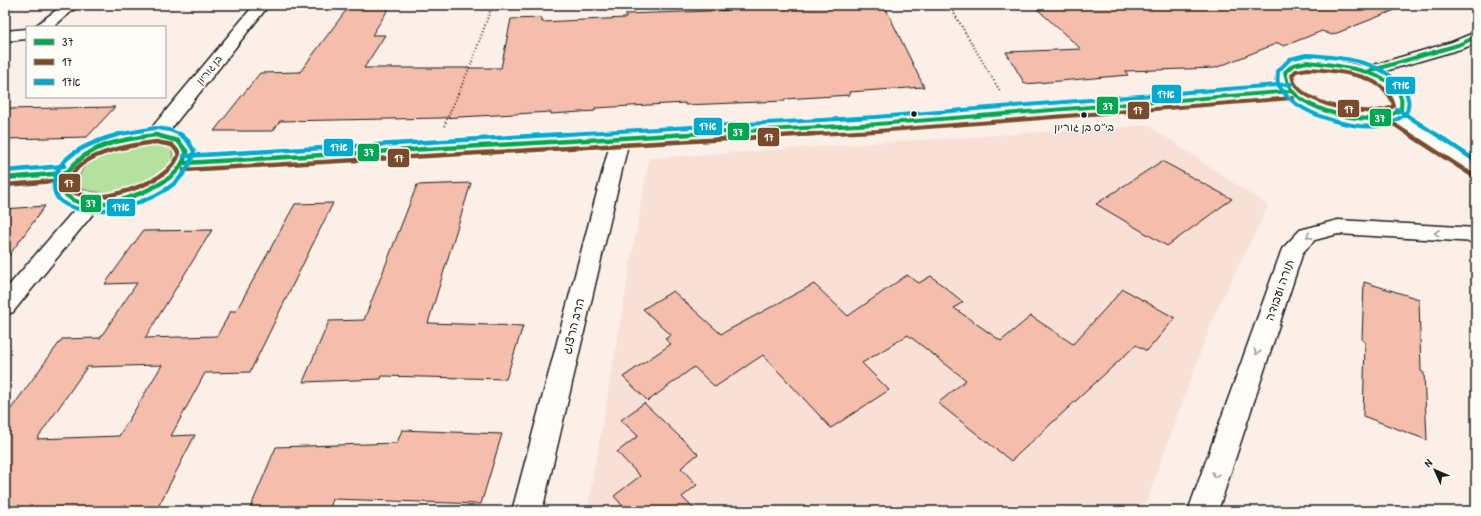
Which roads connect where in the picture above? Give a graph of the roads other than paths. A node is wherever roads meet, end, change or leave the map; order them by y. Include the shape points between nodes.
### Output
1 (72, 5) edge
2 (262, 5) edge
3 (44, 26) edge
4 (26, 35) edge
5 (5, 36) edge
6 (1476, 37) edge
7 (1366, 72) junction
8 (1292, 91) junction
9 (1392, 115) junction
10 (156, 135) junction
11 (620, 140) junction
12 (184, 163) junction
13 (1476, 169) edge
14 (65, 173) junction
15 (5, 178) edge
16 (91, 203) junction
17 (1476, 235) edge
18 (5, 306) edge
19 (527, 511) edge
20 (1203, 511) edge

1 - 3 street
2 - 10 street, בן גוריון
4 - 5 street
6 - 7 street via 1458,45
7 - 8 street via 1325,62 1293,65 1285,72 1285,81
7 - 9 street via 1392,86 1400,95 1400,110
8 - 9 street via 1315,106 1341,115 1379,119
8 - 11 street via 1014,116
9 - 13 street
10 - 12 street via 172,137 183,143 187,152
10 - 14 street via 115,142 94,150
11 - 12 street
11 - 19 street, הרב הרצוג
12 - 16 street via 168,179 136,196 113,202
14 - 15 street
14 - 16 street via 61,182 62,190 67,197
16 - 18 street
17 -> 20 street, תורה ועבודה via 1338,227 1308,235 1293,250

